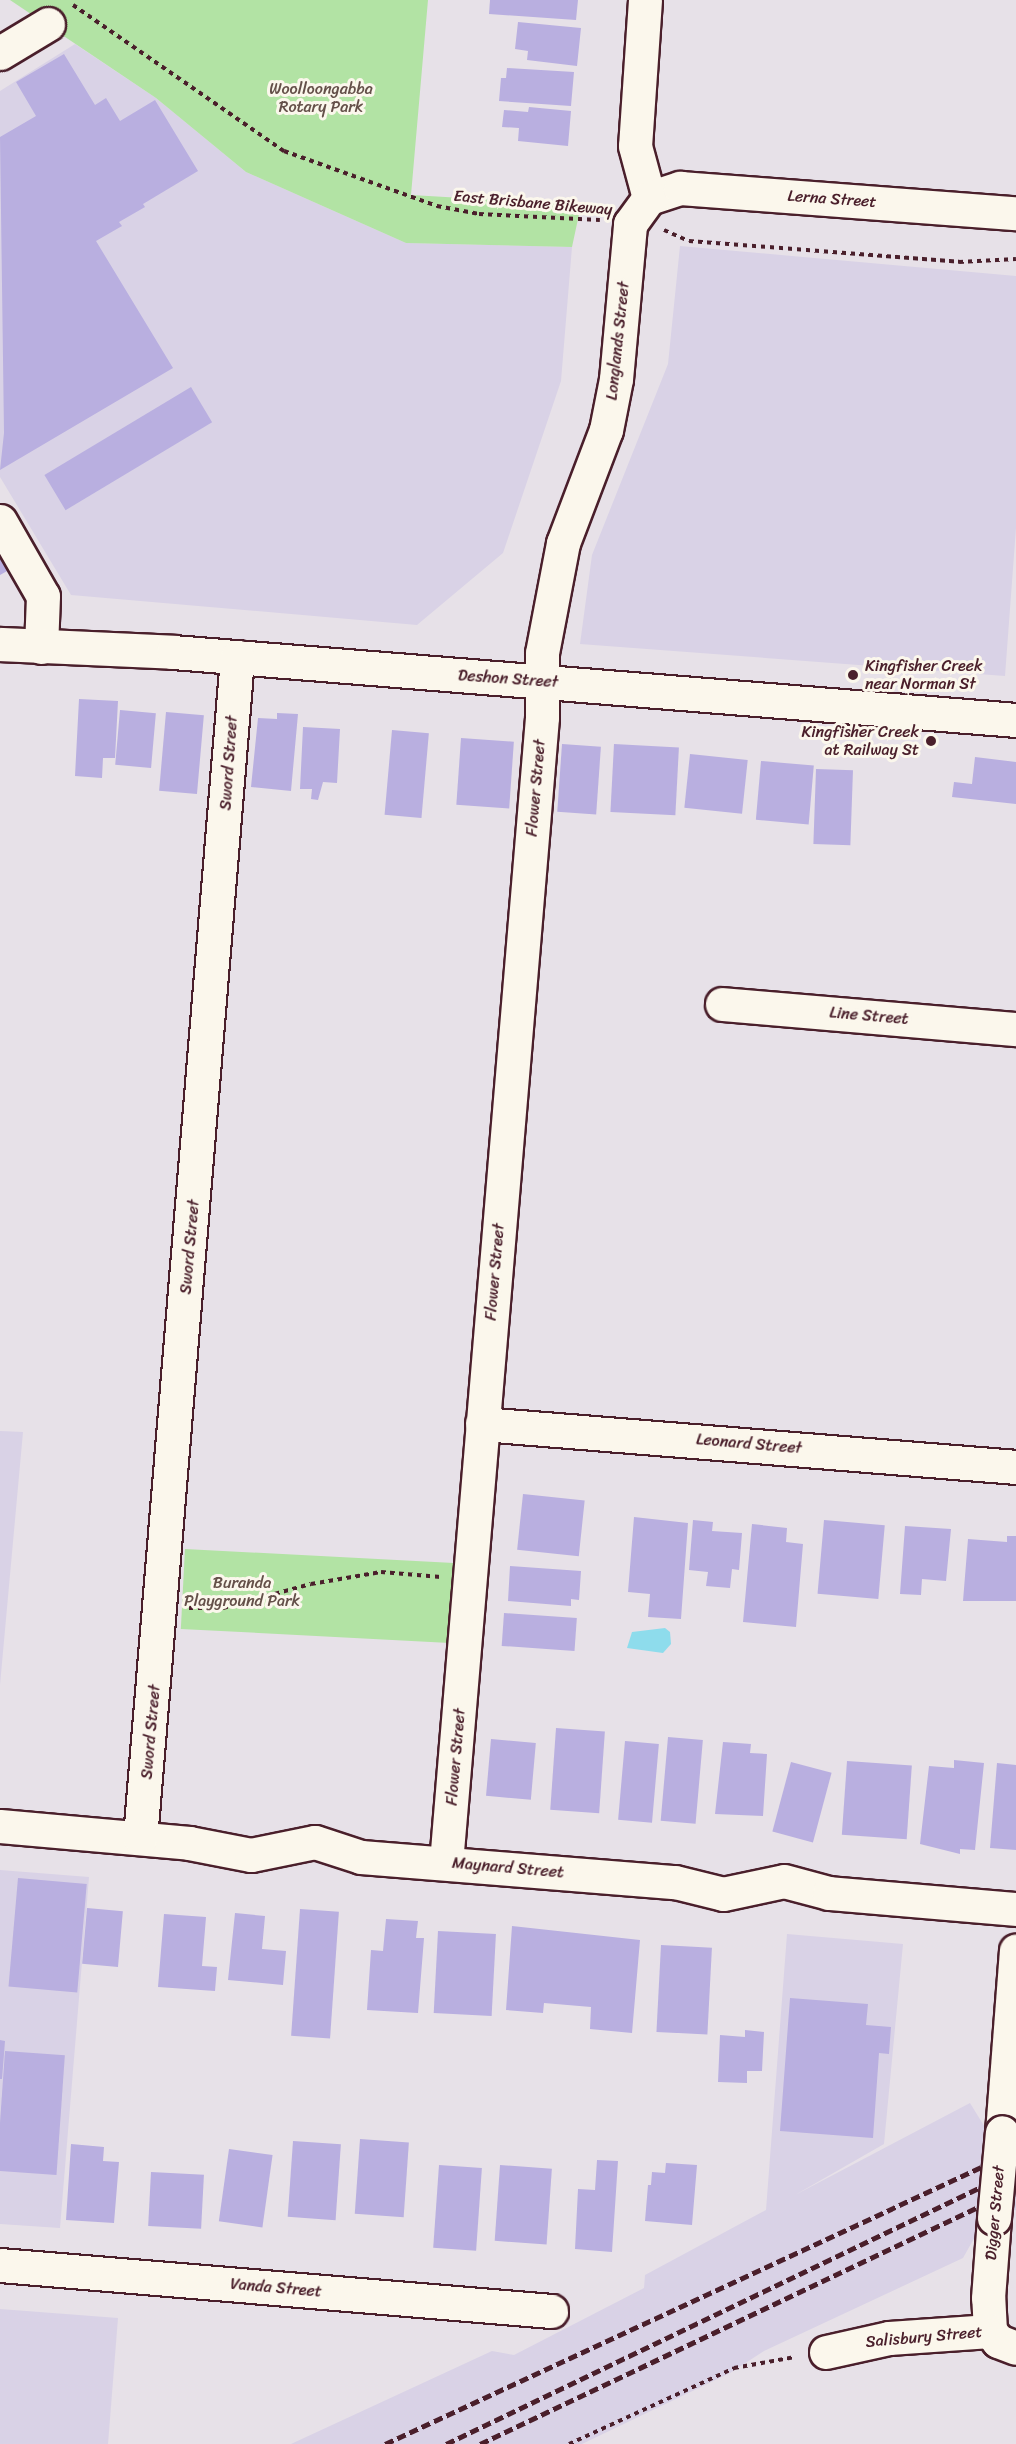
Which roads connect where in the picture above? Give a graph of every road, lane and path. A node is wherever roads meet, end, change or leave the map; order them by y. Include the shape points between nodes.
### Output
1 (645, 0) edge
2 (56, 12) edge
3 (0, 53) edge
4 (649, 198) junction
5 (1016, 213) edge
6 (630, 224) junction
7 (1016, 259) edge
8 (0, 521) edge
9 (0, 644) edge
10 (41, 647) junction
11 (237, 657) junction
12 (543, 682) junction
13 (1016, 720) edge
14 (722, 1004) dead end
15 (1016, 1029) edge
16 (482, 1424) junction
17 (1016, 1467) edge
18 (471, 1580) junction
19 (161, 1608) junction
20 (0, 1826) edge
21 (140, 1838) junction
22 (446, 1863) junction
23 (1016, 1909) edge
24 (1016, 1951) edge
25 (0, 2265) edge
26 (551, 2311) dead end
27 (1003, 2339) edge
28 (826, 2352) joint
29 (569, 2444) edge

1 - 4 street via 634,146
2 - 3 street
2 - 6 path, East Brisbane Bikeway via 284,151 437,206
4 - 5 street, Lerna Street via 680,188
4 - 6 street
6 - 7 path, East Brisbane Bikeway via 658,227 688,241 959,262
6 - 12 street, Longlands Street via 616,379 606,430 556,570
8 - 10 street via 43,596
9 - 10 street, Deshon Street
10 - 11 street, Deshon Street
11 - 12 street, Deshon Street
11 - 19 street, Sword Street
12 - 13 street, Deshon Street
12 - 16 street, Flower Street
14 - 15 street, Line Street
16 - 17 street, Leonard Street
16 - 18 street, Flower Street
18 - 19 path via 381,1572 311,1584 223,1608
18 - 22 street, Flower Street
19 - 21 street, Sword Street
20 - 21 street, Maynard Street
21 - 22 street, Maynard Street via 251,1855 315,1842 361,1857
22 - 23 street, Maynard Street via 675,1882 723,1894 784,1881 829,1893
24 - 27 street, Digger Street, bridge via 988,2298
25 - 26 street, Vanda Street
27 - 28 street, Salisbury Street via 889,2338
28 - 29 path via 734,2368

